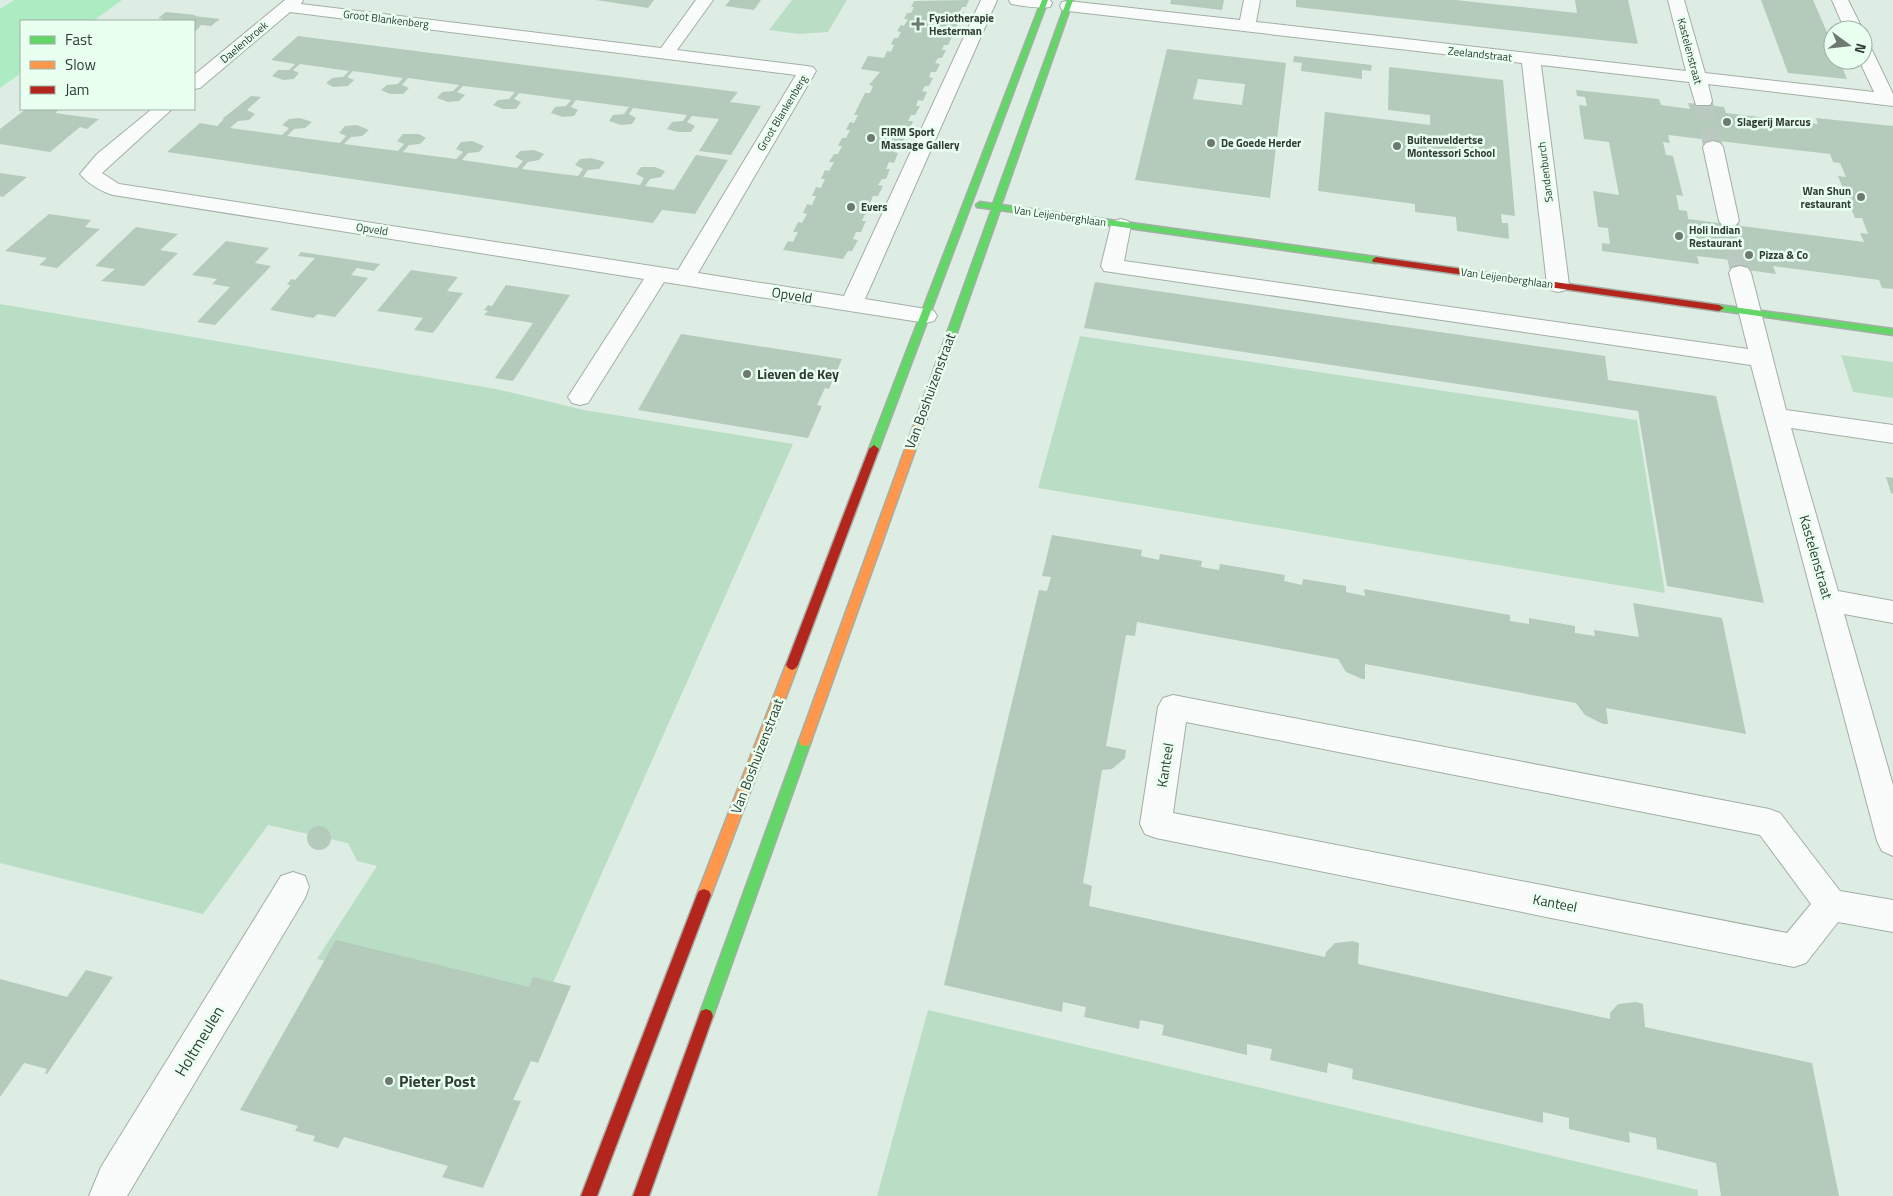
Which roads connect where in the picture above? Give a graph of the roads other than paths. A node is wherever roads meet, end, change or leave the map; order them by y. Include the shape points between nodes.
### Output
1 (705, 0) edge
2 (989, 0) edge
3 (1017, 0) edge
4 (1252, 0) edge
5 (1676, 0) edge
6 (1840, 0) edge
7 (1044, 2) edge
8 (1069, 3) edge
9 (291, 4) edge
10 (1849, 20) edge
11 (1247, 28) junction
12 (665, 54) junction
13 (1532, 60) junction
14 (1873, 69) edge
15 (1698, 78) junction
16 (195, 83) edge
17 (1889, 100) edge
18 (1703, 102) tunnel mouth
19 (162, 110) edge
20 (1713, 147) tunnel mouth
21 (968, 204) junction
22 (998, 207) junction
23 (1729, 221) tunnel mouth
24 (1122, 225) junction
25 (1740, 273) tunnel mouth
26 (658, 274) junction
27 (684, 278) junction
28 (1558, 285) junction
29 (851, 305) junction
30 (1749, 310) junction
31 (941, 319) junction
32 (1893, 332) edge
33 (1762, 359) junction
34 (580, 397) dead end
35 (1776, 417) junction
36 (1893, 434) edge
37 (1828, 600) junction
38 (1893, 612) edge
39 (1893, 841) edge
40 (293, 887) dead end
41 (1831, 905) junction
42 (1893, 916) edge
43 (108, 1196) edge
44 (589, 1196) edge
45 (641, 1196) edge

1 - 12 street
2 - 29 street
3 - 7 street
4 - 11 street
5 - 15 street, Kastelenstraat
6 - 10 street
7 - 8 street
7 - 21 street, Van Boshuizenstraat
8 - 11 street, Zeelandstraat
8 - 22 street, Van Boshuizenstraat
9 - 12 street, Groot Blankenberg
9 - 16 street, Daelenbroek
11 - 13 street, Zeelandstraat
12 - 27 street, Groot Blankenberg via 807,71
13 - 15 street, Zeelandstraat
13 - 28 street, Sandenburch
14 - 17 street
15 - 17 street, Zeelandstraat
15 - 18 street, Kastelenstraat
19 - 26 street, Opveld via 104,158 90,174 113,189
20 - 23 street
21 - 22 street
21 - 31 street, Van Boshuizenstraat
22 - 24 street, Van Leijenberghlaan
22 - 31 street, Van Boshuizenstraat
24 - 28 street, Van Leijenberghlaan
24 - 33 street, Van Leijenberghlaan via 1112,266
25 - 30 street, Kastelenstraat
26 - 27 street, Opveld
26 - 34 street
27 - 29 street, Opveld
28 - 30 street, Van Leijenberghlaan
29 - 31 street, Opveld
30 - 32 street, Van Leijenberghlaan
30 - 33 street, Kastelenstraat
31 - 44 street, Van Boshuizenstraat
31 - 45 street, Van Boshuizenstraat
33 - 35 street, Kastelenstraat
35 - 36 street
35 - 37 street, Kastelenstraat
37 - 38 street
37 - 39 street, Kastelenstraat
40 - 43 street, Holtmeulen via 114,1180
41 - 41 street, Kanteel via 1769,823 1173,707 1156,824 1794,951
41 - 42 street

